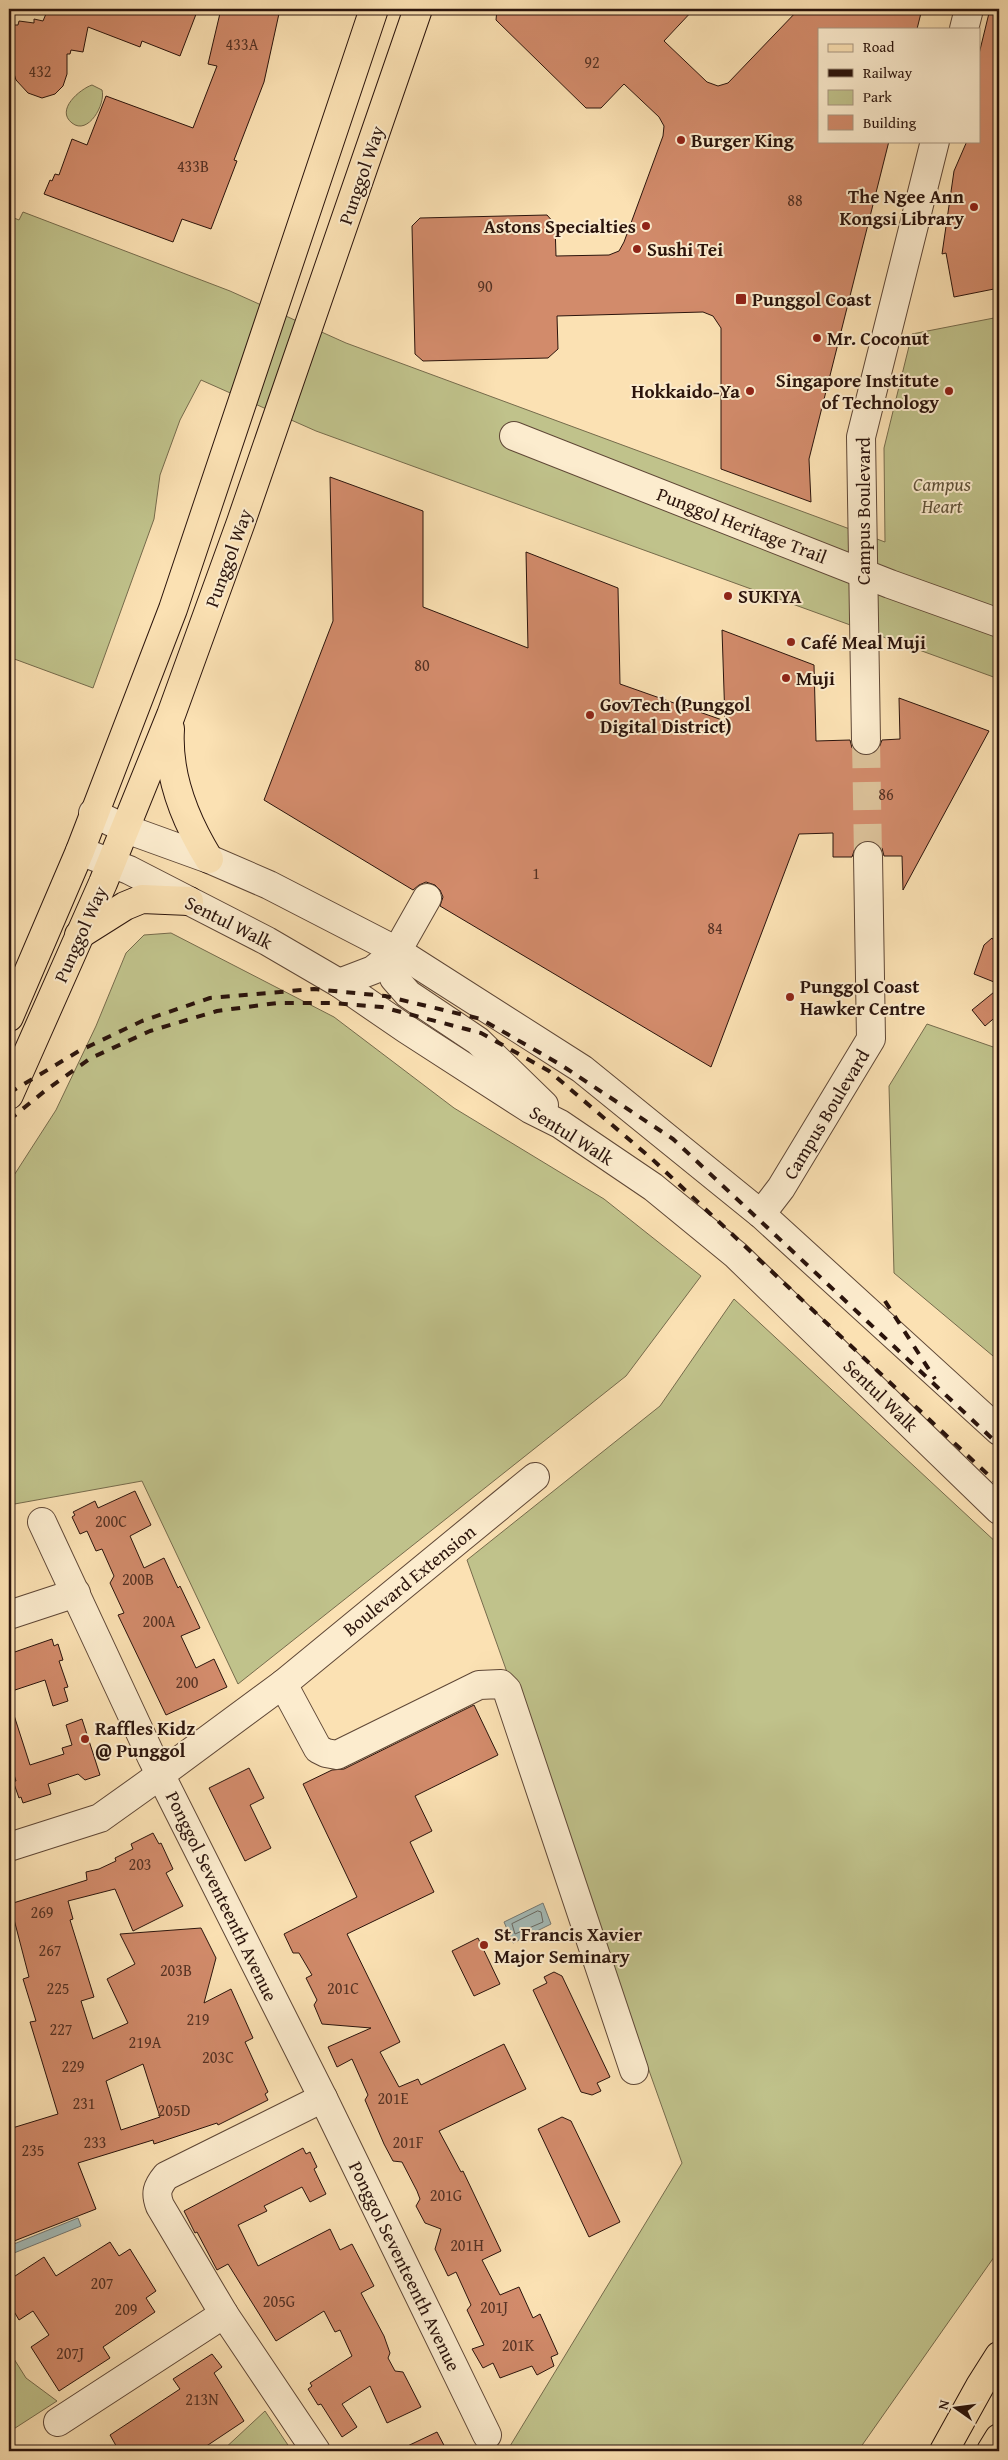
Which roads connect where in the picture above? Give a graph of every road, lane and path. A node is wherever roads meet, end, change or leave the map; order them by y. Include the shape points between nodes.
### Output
1 (374, 9) edge
2 (418, 9) edge
3 (969, 9) edge
4 (964, 28) edge
5 (935, 142) edge
6 (514, 436) dead end
7 (999, 623) edge
8 (171, 715) junction
9 (866, 740) tunnel mouth
10 (93, 813) junction
11 (126, 829) junction
12 (80, 851) junction
13 (868, 856) tunnel mouth
14 (209, 859) junction
15 (112, 863) junction
16 (427, 898) dead end
17 (189, 901) junction
18 (79, 936) junction
19 (397, 951) junction
20 (339, 982) junction
21 (9, 1017) edge
22 (9, 1095) edge
23 (560, 1124) junction
24 (761, 1214) junction
25 (999, 1431) edge
26 (535, 1477) dead end
27 (999, 1510) edge
28 (42, 1522) dead end
29 (76, 1594) junction
30 (9, 1615) edge
31 (283, 1684) junction
32 (161, 1775) junction
33 (9, 1847) edge
34 (634, 2070) dead end
35 (323, 2098) junction
36 (224, 2314) junction
37 (999, 2356) edge
38 (58, 2422) dead end
39 (487, 2435) dead end
40 (999, 2438) edge
41 (316, 2451) edge
42 (944, 2451) edge
43 (991, 2451) edge

1 - 10 main road, Punggol Way via 173,609
2 - 8 main road, Punggol Way
3 - 4 street
5 - 9 street, Campus Boulevard via 861,437
6 - 7 street, Punggol Heritage Trail via 890,584
8 - 11 main road, Punggol Way
8 - 14 main road via 168,754 190,828
10 - 11 street
10 - 12 main road, Punggol Way
11 - 14 street
11 - 15 main road, Punggol Way
12 - 15 street, Sentul Walk
12 - 21 main road, Punggol Way
13 - 24 street, Campus Boulevard via 871,1039 781,1188
14 - 19 street via 269,885
15 - 17 street, Sentul Walk
15 - 18 main road, Punggol Way
16 - 19 street
17 - 18 main road via 142,899 125,906
17 - 20 street, Sentul Walk
18 - 22 main road, Punggol Way
19 - 20 street via 374,970
19 - 23 street via 394,978 408,994 478,1041 533,1092
19 - 24 street via 582,1069
20 - 23 street, Sentul Walk via 522,1104
23 - 27 street, Sentul Walk via 653,1187 736,1255
24 - 25 street
26 - 31 street, Boulevard Extension
28 - 29 street, Ponggol Seventeenth Avenue
29 - 30 street
29 - 32 street, Ponggol Seventeenth Avenue
31 - 32 street, Ponggol Seventeenth Avenue
31 - 34 street via 318,1749 337,1755 479,1684 501,1684 508,1690
32 - 33 street, Ponggol Seventeenth Avenue via 100,1818
32 - 35 street, Ponggol Seventeenth Avenue
35 - 36 street via 161,2186 160,2206
35 - 39 street, Ponggol Seventeenth Avenue
36 - 38 street
36 - 41 street
37 - 42 main road
40 - 43 main road

